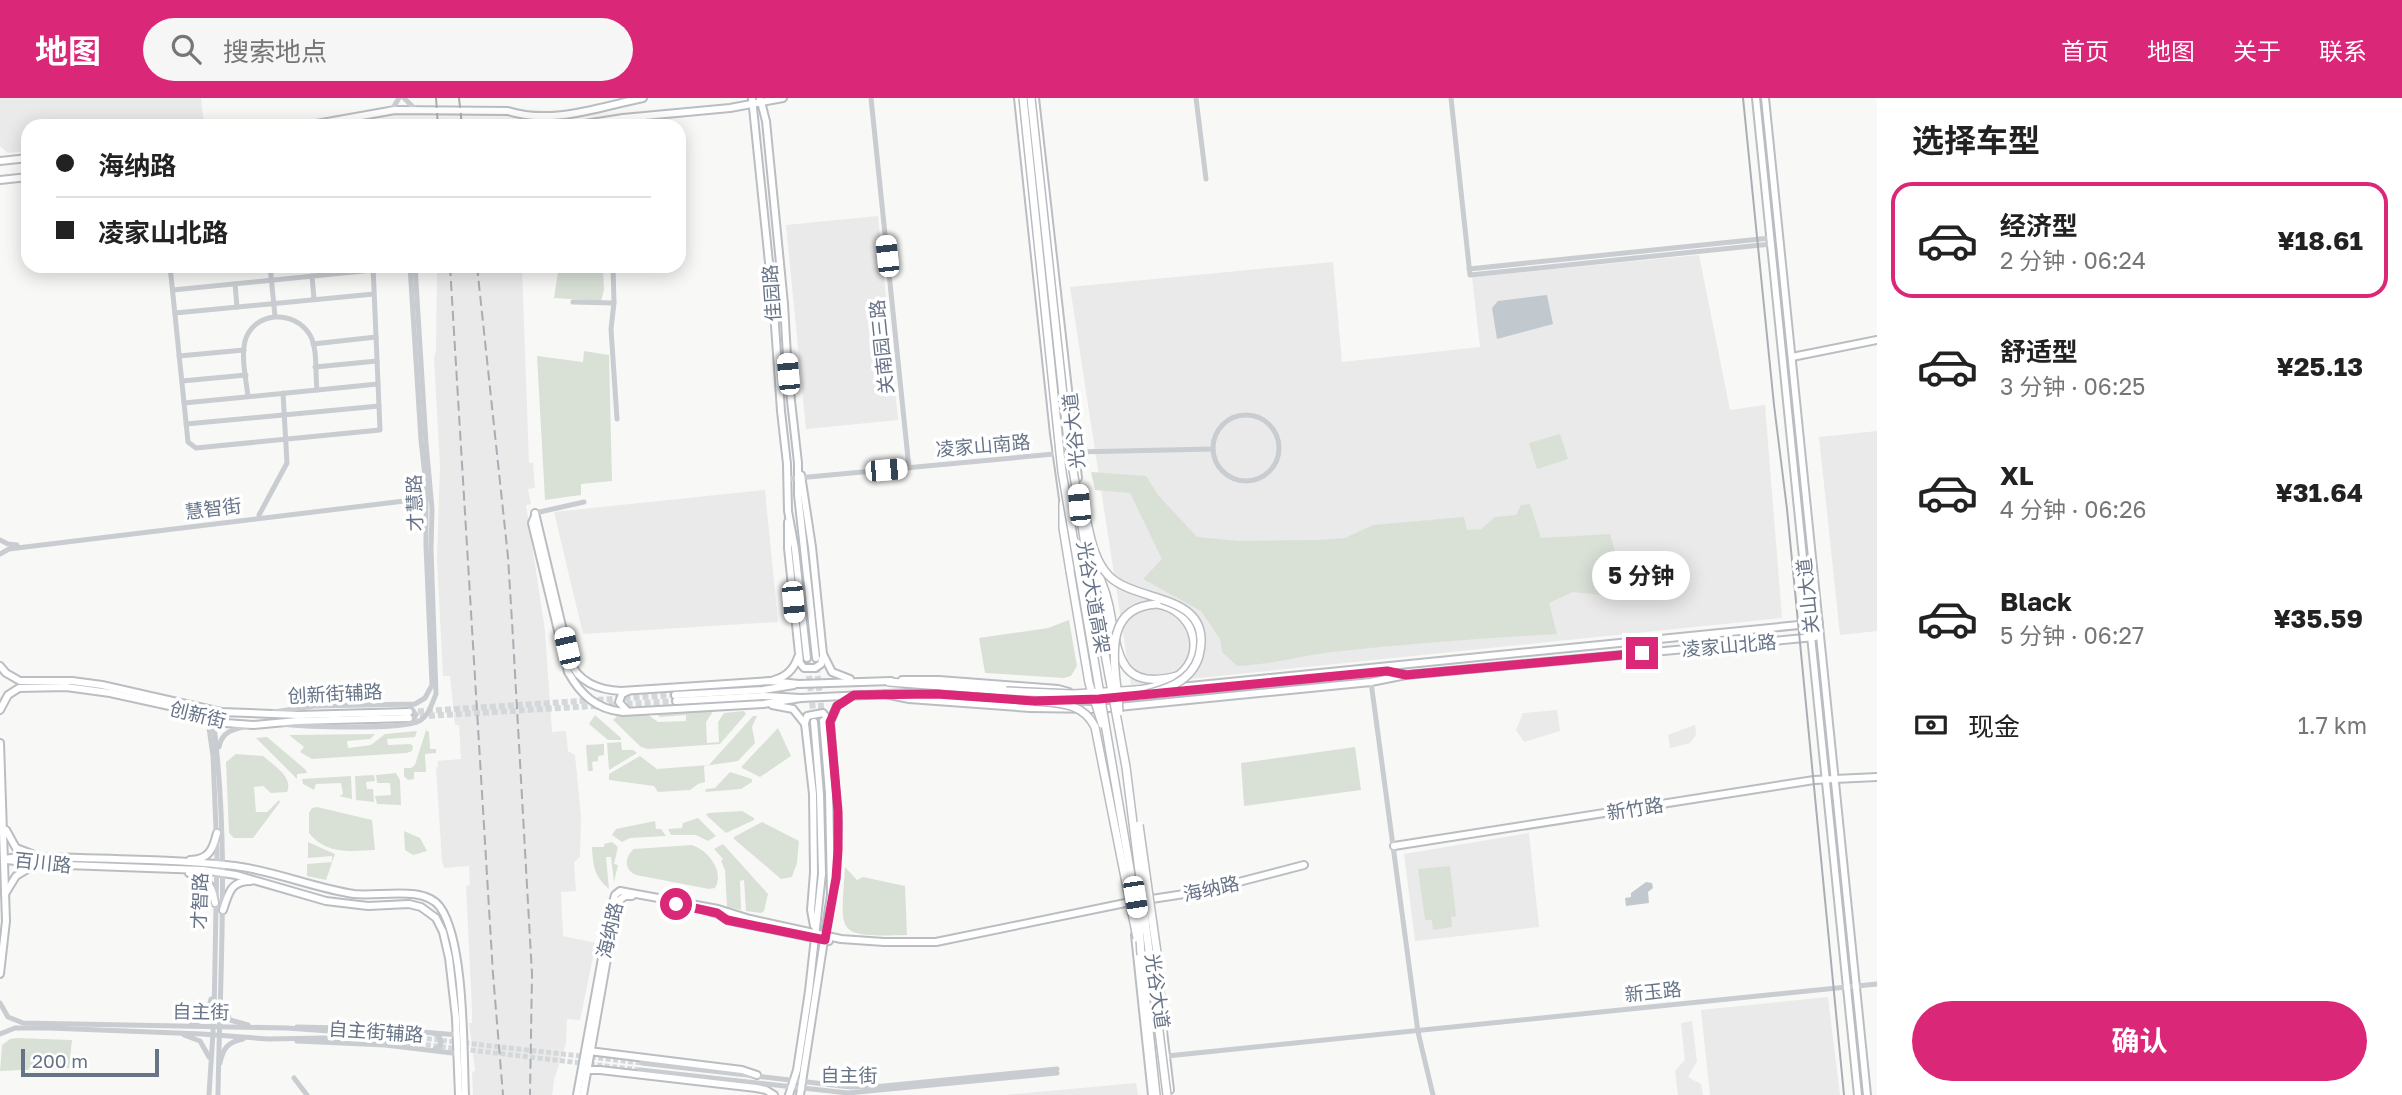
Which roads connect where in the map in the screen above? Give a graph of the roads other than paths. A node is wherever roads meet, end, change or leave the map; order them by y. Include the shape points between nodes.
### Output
1 (401, 98) edge
2 (643, 98) edge
3 (783, 98) edge
4 (871, 98) edge
5 (1018, 98) edge
6 (1023, 98) edge
7 (1033, 98) edge
8 (1196, 98) edge
9 (1451, 98) edge
10 (1756, 98) edge
11 (1765, 98) edge
12 (760, 100) edge
13 (752, 101) edge
14 (421, 111) junction
15 (381, 113) junction
16 (633, 117) joint
17 (346, 119) edge
18 (619, 119) edge
19 (21, 159) edge
20 (1, 160) edge
21 (21, 178) edge
22 (1206, 179) dead end
23 (2, 180) edge
24 (1771, 241) junction
25 (171, 273) edge
26 (270, 273) edge
27 (335, 273) edge
28 (373, 273) edge
29 (414, 273) edge
30 (613, 273) edge
31 (312, 276) junction
32 (271, 280) junction
33 (235, 284) junction
34 (173, 290) junction
35 (374, 293) junction
36 (314, 299) junction
37 (573, 302) dead end
38 (274, 303) junction
39 (614, 303) junction
40 (237, 307) junction
41 (175, 313) junction
42 (275, 316) junction
43 (376, 337) junction
44 (1877, 340) edge
45 (313, 344) junction
46 (244, 350) junction
47 (180, 356) junction
48 (1792, 357) junction
49 (377, 361) junction
50 (315, 368) junction
51 (246, 374) junction
52 (182, 381) junction
53 (378, 384) junction
54 (317, 390) junction
55 (283, 393) junction
56 (248, 396) junction
57 (184, 402) junction
58 (379, 406) junction
59 (285, 415) junction
60 (617, 419) dead end
61 (186, 424) junction
62 (287, 439) junction
63 (1212, 449) junction
64 (1076, 452) junction
65 (1056, 454) junction
66 (909, 468) junction
67 (800, 478) junction
68 (787, 479) junction
69 (1078, 489) junction
70 (429, 496) junction
71 (584, 502) dead end
72 (1063, 504) junction
73 (788, 511) junction
74 (535, 513) junction
75 (259, 515) junction
76 (0, 540) edge
77 (0, 554) edge
78 (1088, 556) junction
79 (1819, 623) junction
80 (1810, 624) junction
81 (1821, 636) junction
82 (1812, 637) junction
83 (799, 656) junction
84 (819, 656) junction
85 (807, 658) tunnel mouth
86 (0, 666) edge
87 (1406, 675) junction
88 (1177, 677) junction
89 (771, 681) junction
90 (858, 681) junction
91 (889, 682) junction
92 (1371, 682) junction
93 (799, 684) junction
94 (629, 690) junction
95 (1073, 693) junction
96 (885, 694) junction
97 (1111, 694) junction
98 (854, 695) junction
99 (1096, 695) junction
100 (1140, 696) junction
101 (801, 698) junction
102 (1034, 701) junction
103 (763, 704) junction
104 (1114, 707) junction
105 (1072, 709) junction
106 (1098, 709) junction
107 (0, 710) edge
108 (628, 711) junction
109 (209, 713) junction
110 (409, 715) junction
111 (814, 722) tunnel mouth
112 (826, 722) junction
113 (805, 724) junction
114 (253, 725) junction
115 (1119, 727) junction
116 (0, 743) edge
117 (1109, 743) junction
118 (219, 757) junction
119 (1126, 767) junction
120 (1877, 777) edge
121 (1835, 779) junction
122 (1826, 780) junction
123 (4, 827) junction
124 (216, 833) junction
125 (0, 836) edge
126 (1394, 846) junction
127 (3, 859) edge
128 (42, 861) junction
129 (151, 862) junction
130 (1304, 865) dead end
131 (219, 869) junction
132 (180, 871) junction
133 (253, 881) junction
134 (0, 882) edge
135 (5, 894) junction
136 (387, 895) junction
137 (1146, 899) junction
138 (1132, 902) junction
139 (215, 903) junction
140 (378, 906) junction
141 (223, 910) junction
142 (815, 936) junction
143 (825, 938) junction
144 (1141, 955) junction
145 (0, 974) edge
146 (1877, 984) edge
147 (1856, 986) junction
148 (1846, 988) junction
149 (213, 992) junction
150 (221, 997) junction
151 (0, 1003) edge
152 (142, 1026) junction
153 (216, 1027) junction
154 (262, 1027) junction
155 (287, 1028) junction
156 (1418, 1032) junction
157 (1163, 1033) junction
158 (0, 1034) edge
159 (178, 1034) junction
160 (433, 1034) junction
161 (216, 1035) junction
162 (460, 1035) junction
163 (250, 1038) junction
164 (287, 1039) junction
165 (432, 1050) junction
166 (589, 1051) junction
167 (460, 1053) junction
168 (612, 1055) junction
169 (1167, 1056) junction
170 (210, 1061) junction
171 (585, 1070) junction
172 (608, 1071) junction
173 (1057, 1071) dead end
174 (218, 1072) junction
175 (757, 1075) junction
176 (294, 1078) dead end
177 (731, 1080) junction
178 (756, 1088) junction
179 (791, 1088) edge
180 (802, 1089) edge
181 (209, 1095) edge
182 (218, 1095) edge
183 (307, 1095) edge
184 (459, 1095) edge
185 (465, 1095) edge
186 (578, 1095) edge
187 (583, 1095) edge
188 (774, 1095) edge
189 (1154, 1095) edge
190 (1169, 1095) edge
191 (1433, 1095) edge
192 (1858, 1095) edge
193 (1867, 1095) edge

1 - 14 street
1 - 15 street
2 - 14 main road via 552,116
3 - 12 main road
4 - 66 street, 关南园三路
5 - 65 main road, 光谷大道
6 - 117 highway, 光谷大道高架, bridge via 1062,472
7 - 64 main road, 光谷大道
7 - 69 highway, 光谷大道高架, bridge via 1066,418
8 - 22 street
9 - 24 street via 1470,272
10 - 24 main road, 关山大道
11 - 48 main road, 关山大道
12 - 13 main road
12 - 67 main road, 佳园路 via 766,121
13 - 16 main road via 730,108
13 - 68 main road, 佳园路
14 - 15 main road
15 - 17 main road
16 - 18 main road
19 - 20 main road
21 - 23 main road
24 - 80 main road, 关山大道
25 - 34 street
26 - 32 street
27 - 31 street
28 - 35 street
29 - 70 street, 才慧路
30 - 39 street
31 - 32 street
31 - 36 street
32 - 33 street
32 - 38 street
33 - 34 street
33 - 40 street
34 - 41 street
35 - 36 street
35 - 43 street
36 - 38 street
37 - 39 street
38 - 40 street
38 - 42 street
39 - 60 street via 611,328
40 - 41 street
41 - 47 street
42 - 45 street via 300,323
42 - 46 street via 254,327
43 - 45 street
43 - 49 street
44 - 48 main road
45 - 50 street
46 - 47 street
46 - 51 street
47 - 52 street
48 - 79 main road, 关山大道
49 - 50 street
49 - 53 street
50 - 54 street
51 - 52 street
51 - 56 street
52 - 57 street
53 - 54 street
53 - 58 street
54 - 55 street
55 - 56 street
55 - 59 street
56 - 57 street
57 - 61 street
58 - 59 street
58 - 62 street via 380,430
59 - 61 street
59 - 62 street
61 - 62 street via 188,442 196,448
62 - 75 street via 286,468
63 - 63 street via 1220,427 1239,415 1262,418 1271,425 1280,446 1274,466 1258,480 1247,482 1219,468
63 - 64 street, 凌家山南路
64 - 65 street, 凌家山南路
64 - 78 main road, 光谷大道
65 - 66 street, 凌家山南路
65 - 72 main road, 光谷大道
66 - 67 street, 凌家山南路
67 - 68 street, 凌家山南路
67 - 84 main road, 佳园路 via 798,495
68 - 73 main road, 佳园路
69 - 100 highway, bridge via 1097,558 1107,573 1130,589 1182,607 1199,631 1198,660 1186,676 1172,686
69 - 115 highway, 光谷大道高架, bridge
70 - 75 street, 慧智街
70 - 77 street, 慧智街 via 9,549
70 - 110 street, 才慧路 via 426,547 432,685
70 - 110 street, 才慧路 via 437,689 427,714 416,723
71 - 74 street
72 - 99 main road, 光谷大道
72 - 117 highway, bridge via 1089,683
73 - 83 main road
73 - 85 main road
74 - 94 main road via 572,665 581,678 595,686
74 - 108 main road via 532,523 568,672 590,700
75 - 76 street, 慧智街 via 41,543
78 - 88 highway, bridge via 1102,578 1117,649 1127,668 1152,681
78 - 97 main road, 光谷大道
79 - 80 main road
79 - 81 main road, 关山大道
80 - 82 main road, 关山大道
80 - 97 main road
81 - 82 main road, 凌家山北路
81 - 121 main road, 关山大道
82 - 87 main road, 凌家山北路
82 - 122 main road, 关山大道
83 - 84 main road via 802,666 808,668 819,666
83 - 89 main road via 793,669
84 - 90 main road via 832,672
86 - 109 main road, 创新街 via 20,681 89,683
87 - 92 main road, 凌家山北路
87 - 100 main road, bridge via 1387,671
88 - 91 highway, bridge via 1152,688 1073,694
88 - 115 highway, bridge via 1194,651 1188,623 1166,606 1136,609 1122,623 1114,644
89 - 93 main road
89 - 94 main road
90 - 91 main road
90 - 93 main road
91 - 95 main road via 939,680
92 - 104 main road, 凌家山北路
92 - 126 street
93 - 101 main road via 676,698
94 - 108 main road via 619,702
95 - 99 main road
95 - 105 street via 1078,704
96 - 98 main road
96 - 102 main road
96 - 105 main road, 凌家山北路
97 - 99 main road
97 - 104 main road, 光谷大道
98 - 101 main road
98 - 112 main road via 837,706
99 - 106 main road, 光谷大道
100 - 102 main road, bridge
101 - 103 main road
102 - 144 highway, bridge via 1077,707 1096,727
103 - 108 main road
103 - 113 main road via 793,709
104 - 106 main road, 凌家山北路
104 - 137 main road, 光谷大道
105 - 106 main road, 凌家山北路
106 - 138 main road, 光谷大道
107 - 109 main road, 创新街 via 8,695 19,688 66,687
109 - 110 main road, 创新街
109 - 114 main road, 创新街 via 225,723
109 - 118 street, 才智路
109 - 124 street, 才智路
110 - 114 main road, 创新街
111 - 142 main road via 821,822
112 - 113 main road via 827,715 819,713 807,716
112 - 143 main road via 838,824 836,878
113 - 142 main road via 813,793 811,910
114 - 118 street via 225,733
115 - 119 highway, 光谷大道高架, bridge
116 - 123 main road
117 - 144 highway, 光谷大道高架, bridge
118 - 131 street, 才智路
119 - 157 highway, bridge via 1147,876
119 - 190 highway, 光谷大道高架, bridge
120 - 121 main road, 新竹路
121 - 122 main road, 新竹路
121 - 147 main road, 关山大道
122 - 126 main road, 新竹路
122 - 148 main road, 关山大道
123 - 125 main road
123 - 127 main road
123 - 128 main road via 16,848
124 - 129 main road via 213,848 203,858
124 - 131 street, 才智路
126 - 156 street
127 - 128 main road, 百川路
127 - 135 main road
128 - 129 main road, 百川路
128 - 132 main road, 百川路
128 - 135 main road via 16,876
129 - 131 main road, 百川路
130 - 137 main road, 海纳路 via 1204,891
131 - 132 main road, 百川路
131 - 133 main road, 百川路
131 - 136 main road, 百川路 via 244,867 343,892
131 - 139 street, 才智路
131 - 141 street, 才智路
132 - 139 main road via 204,877
133 - 140 main road, 百川路 via 326,901
133 - 141 main road via 231,887
134 - 135 main road
135 - 145 main road
136 - 140 main road via 398,901
136 - 162 main road, 百川路 via 427,897 444,915 458,977
137 - 138 main road, 海纳路
137 - 157 main road, 光谷大道
138 - 143 main road, 海纳路 via 936,942 877,946
138 - 189 main road, 光谷大道
139 - 149 street, 才智路
140 - 162 main road, 百川路 via 416,905 436,918 449,958
141 - 150 street, 才智路
142 - 143 main road, 海纳路
142 - 166 main road, 海纳路 via 718,909 620,891 611,909
142 - 179 main road
143 - 180 main road
144 - 189 highway, 光谷大道高架
146 - 147 street, 新玉路
147 - 148 street, 新玉路
147 - 193 main road, 关山大道
148 - 156 street, 新玉路
148 - 192 main road, 关山大道
149 - 152 street via 206,1015 195,1024
149 - 153 street, 才智路
150 - 153 street, 才智路
150 - 154 street via 230,1020
151 - 152 street, 自主街 via 8,1017 23,1023
152 - 153 street, 自主街
153 - 154 street, 自主街
153 - 161 street, 才智路
154 - 155 street, 自主街
155 - 160 street, 自主街辅路
155 - 164 street, 自主街 via 411,1040
156 - 169 street, 新玉路
156 - 191 street
157 - 169 main road, 光谷大道
158 - 159 street, 自主街 via 15,1028
159 - 161 street, 自主街
159 - 170 street via 200,1041
160 - 162 street, 自主街辅路
160 - 165 street via 442,1042
161 - 163 street, 自主街
161 - 170 street, 才智路
161 - 174 street, 才智路
162 - 167 main road, 百川路
163 - 164 street, 自主街
163 - 174 street via 225,1048
164 - 165 street, 自主街辅路
165 - 167 street, 自主街辅路
166 - 168 main road
166 - 171 main road, 海纳路
167 - 184 main road, 百川路
167 - 185 main road, 百川路
168 - 172 main road via 604,1061
168 - 175 main road
169 - 190 main road, 光谷大道
170 - 181 street, 才智路
171 - 172 main road
171 - 186 main road, 海纳路
171 - 187 main road, 海纳路
172 - 178 main road
173 - 180 street, 自主街 via 858,1093
174 - 182 street, 才智路
175 - 177 street, 自主街 via 641,1067
175 - 179 street, 自主街
176 - 183 street
177 - 178 street
177 - 179 street, 自主街
178 - 188 main road
179 - 180 street, 自主街

